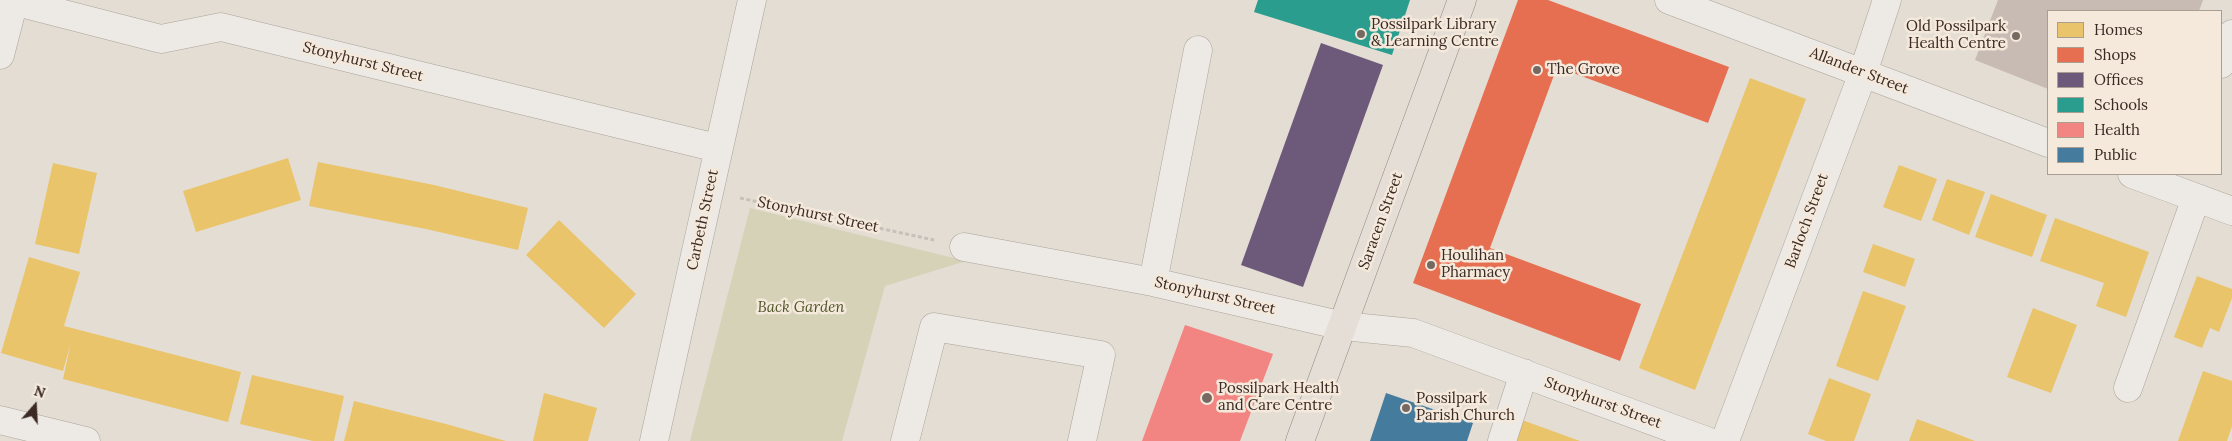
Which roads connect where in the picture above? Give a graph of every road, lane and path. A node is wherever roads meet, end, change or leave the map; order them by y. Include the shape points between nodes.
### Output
1 (752, 0) edge
2 (1462, 0) edge
3 (1887, 0) edge
4 (11, 1) edge
5 (1682, 2) edge
6 (2232, 34) edge
7 (1198, 50) dead end
8 (0, 55) edge
9 (2222, 61) edge
10 (1862, 73) junction
11 (2047, 142) edge
12 (718, 148) junction
13 (2136, 175) edge
14 (2183, 187) edge
15 (710, 191) junction
16 (2232, 211) edge
17 (964, 247) joint
18 (1153, 282) junction
19 (1343, 326) junction
20 (1524, 374) junction
21 (2128, 388) dead end
22 (0, 420) edge
23 (86, 441) edge
24 (654, 441) edge
25 (906, 441) edge
26 (1082, 441) edge
27 (1300, 441) edge
28 (1502, 441) edge
29 (1707, 441) edge
30 (1725, 441) edge

1 - 12 street, Carbeth Street
2 - 19 main road, Saracen Street
3 - 10 street, Barloch Street
4 - 8 street
4 - 12 street, Stonyhurst Street via 162,39 221,28
5 - 10 street, Allander Street
6 - 9 street
7 - 18 street
10 - 11 street, Allander Street
10 - 30 street, Barloch Street
12 - 15 street, Carbeth Street
13 - 14 street
14 - 16 street
14 - 21 street
15 - 17 path, Stonyhurst Street
15 - 24 street, Carbeth Street
17 - 18 street, Stonyhurst Street
18 - 19 street, Stonyhurst Street
19 - 20 street, Stonyhurst Street via 1413,333
19 - 27 main road, Saracen Street
20 - 28 street
20 - 29 street, Stonyhurst Street
22 - 23 street
25 - 26 street via 934,327 1100,355

